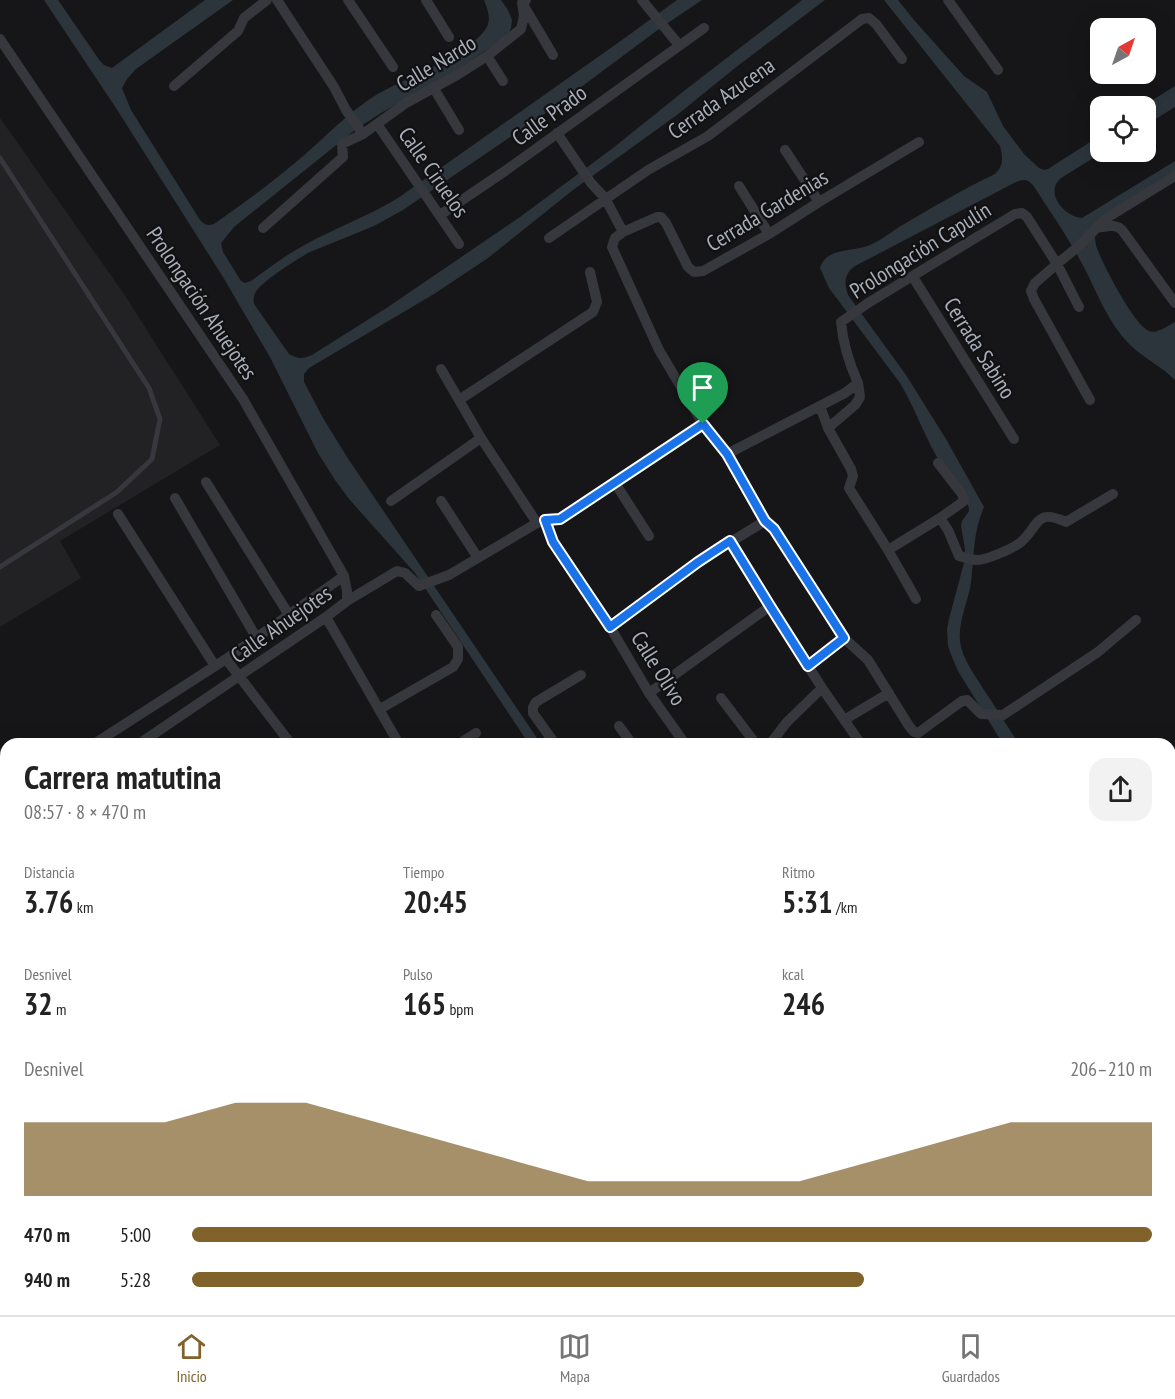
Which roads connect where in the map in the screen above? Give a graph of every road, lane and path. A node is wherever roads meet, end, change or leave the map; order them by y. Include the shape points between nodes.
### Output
1 (267, 0) edge
2 (277, 0) edge
3 (348, 0) edge
4 (426, 0) edge
5 (642, 0) edge
6 (948, 0) edge
7 (524, 2) edge
8 (704, 28) dead end
9 (449, 37) dead end
10 (0, 39) edge
11 (679, 45) junction
12 (553, 55) dead end
13 (487, 56) junction
14 (902, 59) dead end
15 (393, 68) dead end
16 (998, 70) dead end
17 (503, 81) dead end
18 (174, 86) dead end
19 (433, 87) junction
20 (377, 124) junction
21 (459, 129) dead end
22 (361, 132) junction
23 (557, 133) junction
24 (919, 142) dead end
25 (785, 150) dead end
26 (0, 158) edge
27 (1175, 176) edge
28 (739, 186) dead end
29 (605, 198) junction
30 (819, 202) junction
31 (440, 214) junction
32 (263, 228) dead end
33 (1095, 229) junction
34 (623, 232) junction
35 (770, 234) junction
36 (549, 237) dead end
37 (459, 244) dead end
38 (1057, 264) junction
39 (590, 272) dead end
40 (913, 278) junction
41 (1175, 303) edge
42 (1079, 307) dead end
43 (441, 369) dead end
44 (858, 383) junction
45 (459, 400) junction
46 (1090, 400) dead end
47 (820, 406) junction
48 (703, 424) junction
49 (828, 428) junction
50 (481, 438) junction
51 (1014, 439) dead end
52 (727, 454) junction
53 (938, 463) dead end
54 (206, 482) dead end
55 (615, 483) junction
56 (1113, 494) dead end
57 (175, 498) dead end
58 (392, 501) dead end
59 (441, 501) dead end
60 (118, 514) dead end
61 (940, 518) junction
62 (765, 521) junction
63 (541, 522) junction
64 (649, 536) dead end
65 (730, 541) junction
66 (888, 550) junction
67 (478, 558) junction
68 (0, 567) edge
69 (344, 576) junction
70 (916, 599) dead end
71 (347, 601) junction
72 (770, 606) junction
73 (289, 615) junction
74 (436, 615) dead end
75 (326, 617) junction
76 (1136, 620) dead end
77 (610, 627) junction
78 (256, 637) junction
79 (844, 638) junction
80 (226, 659) junction
81 (215, 666) junction
82 (808, 666) junction
83 (581, 675) dead end
84 (240, 676) junction
85 (822, 688) junction
86 (649, 693) junction
87 (889, 693) junction
88 (721, 698) dead end
89 (380, 710) junction
90 (844, 720) junction
91 (619, 726) dead end
92 (476, 733) dead end
93 (103, 738) edge
94 (151, 738) edge
95 (286, 738) edge
96 (396, 738) edge
97 (468, 738) edge
98 (551, 738) edge
99 (628, 738) edge
100 (680, 738) edge
101 (751, 738) edge
102 (775, 738) edge
103 (857, 738) edge

1 - 18 street via 244,18 238,31
2 - 22 street
3 - 15 street
4 - 9 street
5 - 11 street
6 - 16 street
7 - 12 street
7 - 13 street, Calle Nardo via 521,29
8 - 11 street, Calle Prado
10 - 69 street, Prolongación Ahuejotes via 243,399
11 - 23 street, Calle Prado
13 - 17 street
13 - 19 street, Calle Nardo
14 - 29 street, Cerrada Azucena via 876,24 869,18 862,19 708,136
19 - 20 street, Calle Nardo
19 - 21 street
20 - 22 street, Calle Nardo
20 - 31 street, Calle Ciruelos
22 - 32 street, Calle Nardo via 342,144 343,157
23 - 29 street
23 - 31 street, Calle Prado
24 - 30 street, Cerrada Gardenias
25 - 30 street
26 - 68 lane via 149,388 160,418 152,459 117,492
27 - 33 street
28 - 35 street
29 - 34 street
29 - 36 street, Cerrada Azucena
30 - 35 street, Cerrada Gardenias
31 - 37 street, Calle Ciruelos
33 - 38 street
33 - 41 street via 1118,226
34 - 35 street, Cerrada Gardenias via 657,216 661,218 694,272 703,271
34 - 48 street via 612,247 617,259 659,351
38 - 40 street, Prolongación Capulín via 1022,213
38 - 42 street
38 - 46 street via 1031,291
39 - 45 street via 597,302 593,312
40 - 44 street, Prolongación Capulín via 841,322 842,339
40 - 51 street, Cerrada Sabino
43 - 45 street, Calle Olivo
44 - 47 street
44 - 49 street via 860,397 855,405
45 - 50 street, Calle Olivo
47 - 49 street
47 - 52 street
48 - 52 street
48 - 55 street, Calle Ahuejotes
49 - 66 street via 851,469 849,488
50 - 58 street
50 - 63 street, Calle Olivo
52 - 62 street
53 - 61 street via 964,501
54 - 73 street
55 - 63 street, Calle Ahuejotes via 560,519
55 - 64 street
56 - 61 street via 1066,522 1055,517 1040,519 1020,543 977,560 958,556
57 - 78 street
59 - 67 street
60 - 81 street
61 - 66 street
62 - 65 street
62 - 79 street
63 - 67 street, Calle Ahuejotes
63 - 77 street, Calle Olivo
65 - 72 street
65 - 77 street
66 - 70 street
67 - 71 street, Calle Ahuejotes via 419,586 397,571
69 - 71 street, Prolongación Ahuejotes
69 - 73 street, Calle Ahuejotes
71 - 75 street, Calle Ahuejotes
72 - 82 street
72 - 86 street
73 - 78 street, Calle Ahuejotes
74 - 89 street via 458,647 453,668
75 - 84 street, Calle Ahuejotes
75 - 89 street
76 - 87 street via 1098,652 1003,715 981,714 967,700 962,701 918,733 909,726
77 - 86 street, Calle Olivo
78 - 80 street, Calle Ahuejotes
79 - 82 street
79 - 87 street via 868,660
80 - 81 street, Calle Ahuejotes
80 - 84 street
81 - 93 street, Calle Ahuejotes
82 - 85 street
83 - 98 street via 532,707
84 - 94 street, Calle Ahuejotes
84 - 95 street
85 - 90 street
85 - 102 street
86 - 100 street, Calle Olivo
87 - 90 street
88 - 101 street
89 - 96 street
90 - 103 street
91 - 99 street
92 - 97 street

